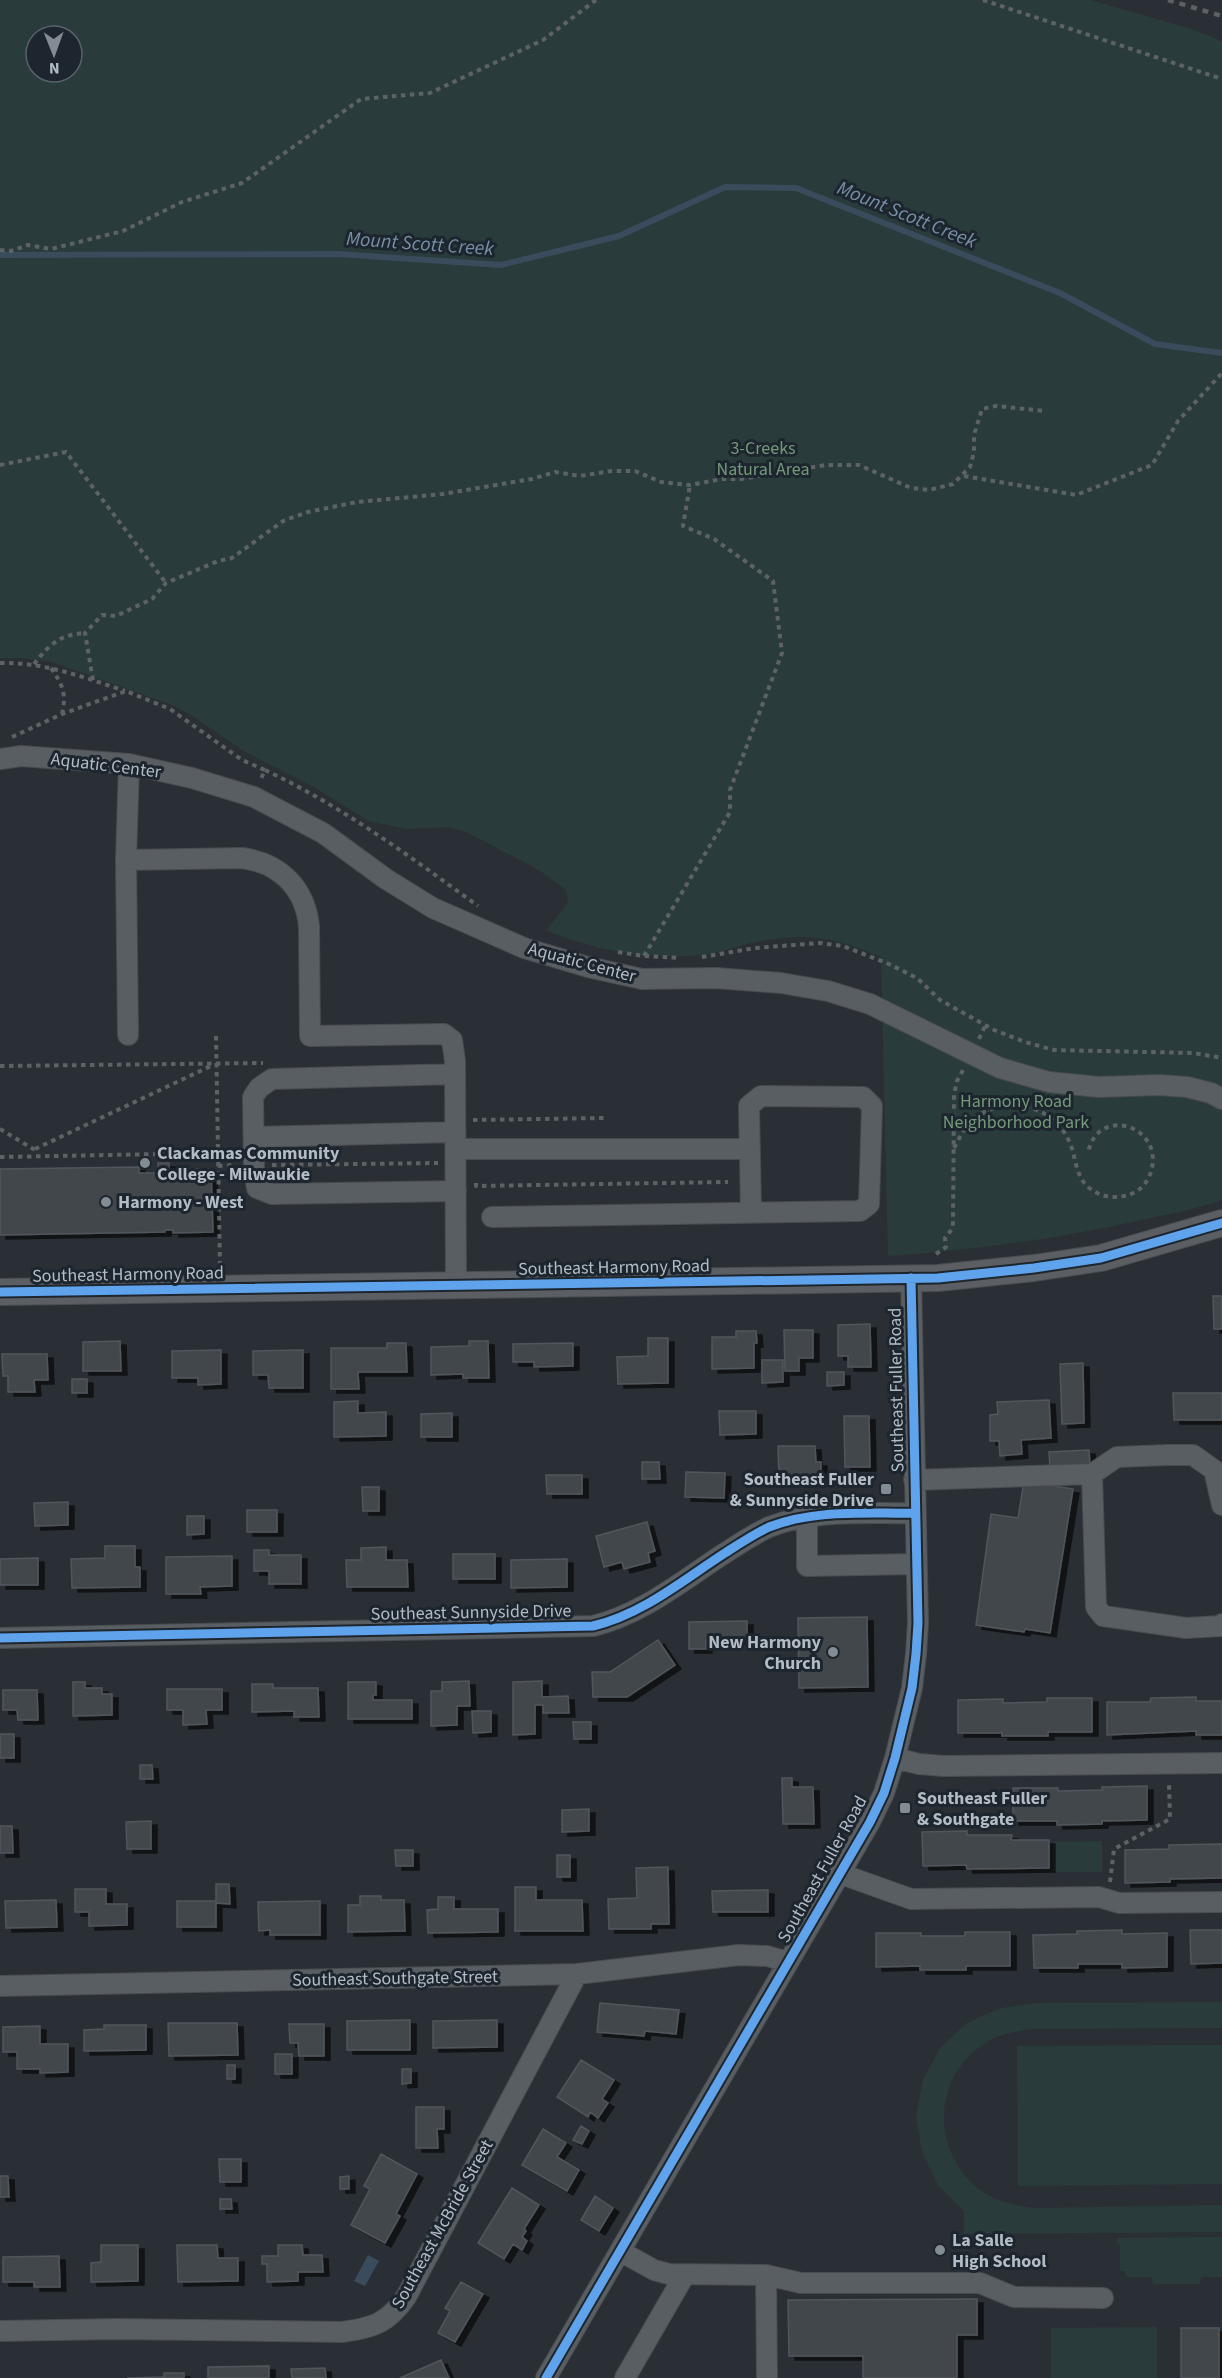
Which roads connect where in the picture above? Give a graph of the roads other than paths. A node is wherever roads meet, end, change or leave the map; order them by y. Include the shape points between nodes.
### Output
1 (0, 759) edge
2 (129, 764) junction
3 (126, 860) junction
4 (128, 1035) dead end
5 (455, 1074) junction
6 (1222, 1099) edge
7 (254, 1137) junction
8 (451, 1148) junction
9 (750, 1149) junction
10 (456, 1191) junction
11 (751, 1212) junction
12 (492, 1217) dead end
13 (1222, 1223) edge
14 (911, 1278) junction
15 (456, 1286) junction
16 (0, 1292) edge
17 (1092, 1474) junction
18 (914, 1479) junction
19 (1222, 1505) edge
20 (915, 1513) junction
21 (807, 1517) junction
22 (916, 1564) junction
23 (1222, 1624) edge
24 (0, 1638) edge
25 (895, 1758) junction
26 (1222, 1763) edge
27 (841, 1874) junction
28 (1222, 1902) edge
29 (788, 1962) junction
30 (577, 1974) junction
31 (0, 1986) edge
32 (620, 2251) junction
33 (766, 2275) junction
34 (684, 2276) junction
35 (1103, 2298) dead end
36 (0, 2331) edge
37 (546, 2378) edge
38 (625, 2378) edge
39 (767, 2378) edge

1 - 2 street, Aquatic Center via 21,756
2 - 3 street
2 - 6 street, Aquatic Center via 254,797 323,833 433,908 524,948 642,979 716,978 828,991 870,1004 1000,1068 1049,1082 1099,1087 1187,1087
3 - 4 street
3 - 5 street via 242,858 259,860 284,876 300,891 308,909 310,1036 444,1034 452,1040 455,1050
5 - 7 street via 272,1079 254,1097
5 - 8 street
7 - 8 street
7 - 10 street via 258,1188 272,1194
8 - 9 street
8 - 10 street
9 - 11 street
9 - 11 street via 749,1106 761,1096 863,1096 872,1106 869,1204 860,1211
10 - 15 street
11 - 12 street
13 - 14 main road, Southeast Harmony Road via 1070,1264
14 - 15 main road, Southeast Harmony Road
14 - 18 street, Southeast Fuller Road
15 - 16 main road, Southeast Harmony Road
17 - 18 street
17 - 19 street via 1117,1457 1193,1455 1214,1470
17 - 23 street via 1096,1607 1103,1616 1199,1629
18 - 20 street, Southeast Fuller Road
20 - 21 street, Southeast Sunnyside Drive
20 - 22 street, Southeast Fuller Road
21 - 22 street via 807,1566
21 - 24 street, Southeast Sunnyside Drive via 767,1528 651,1602 619,1619 593,1626
22 - 25 street, Southeast Fuller Road via 916,1654
25 - 26 street via 944,1766
25 - 27 street, Southeast Fuller Road via 884,1793
27 - 28 street via 911,1899 1099,1897 1119,1903
27 - 29 street, Southeast Fuller Road
29 - 30 street, Southeast Southgate Street via 739,1955
29 - 32 street, Southeast Fuller Road
30 - 31 street, Southeast Southgate Street
30 - 36 street, Southeast McBride Street via 406,2297 379,2324 342,2332
32 - 34 street via 654,2270
32 - 37 street, Southeast Fuller Road
33 - 34 street
33 - 35 street via 801,2283 980,2283 1014,2297
33 - 39 street
34 - 38 street

